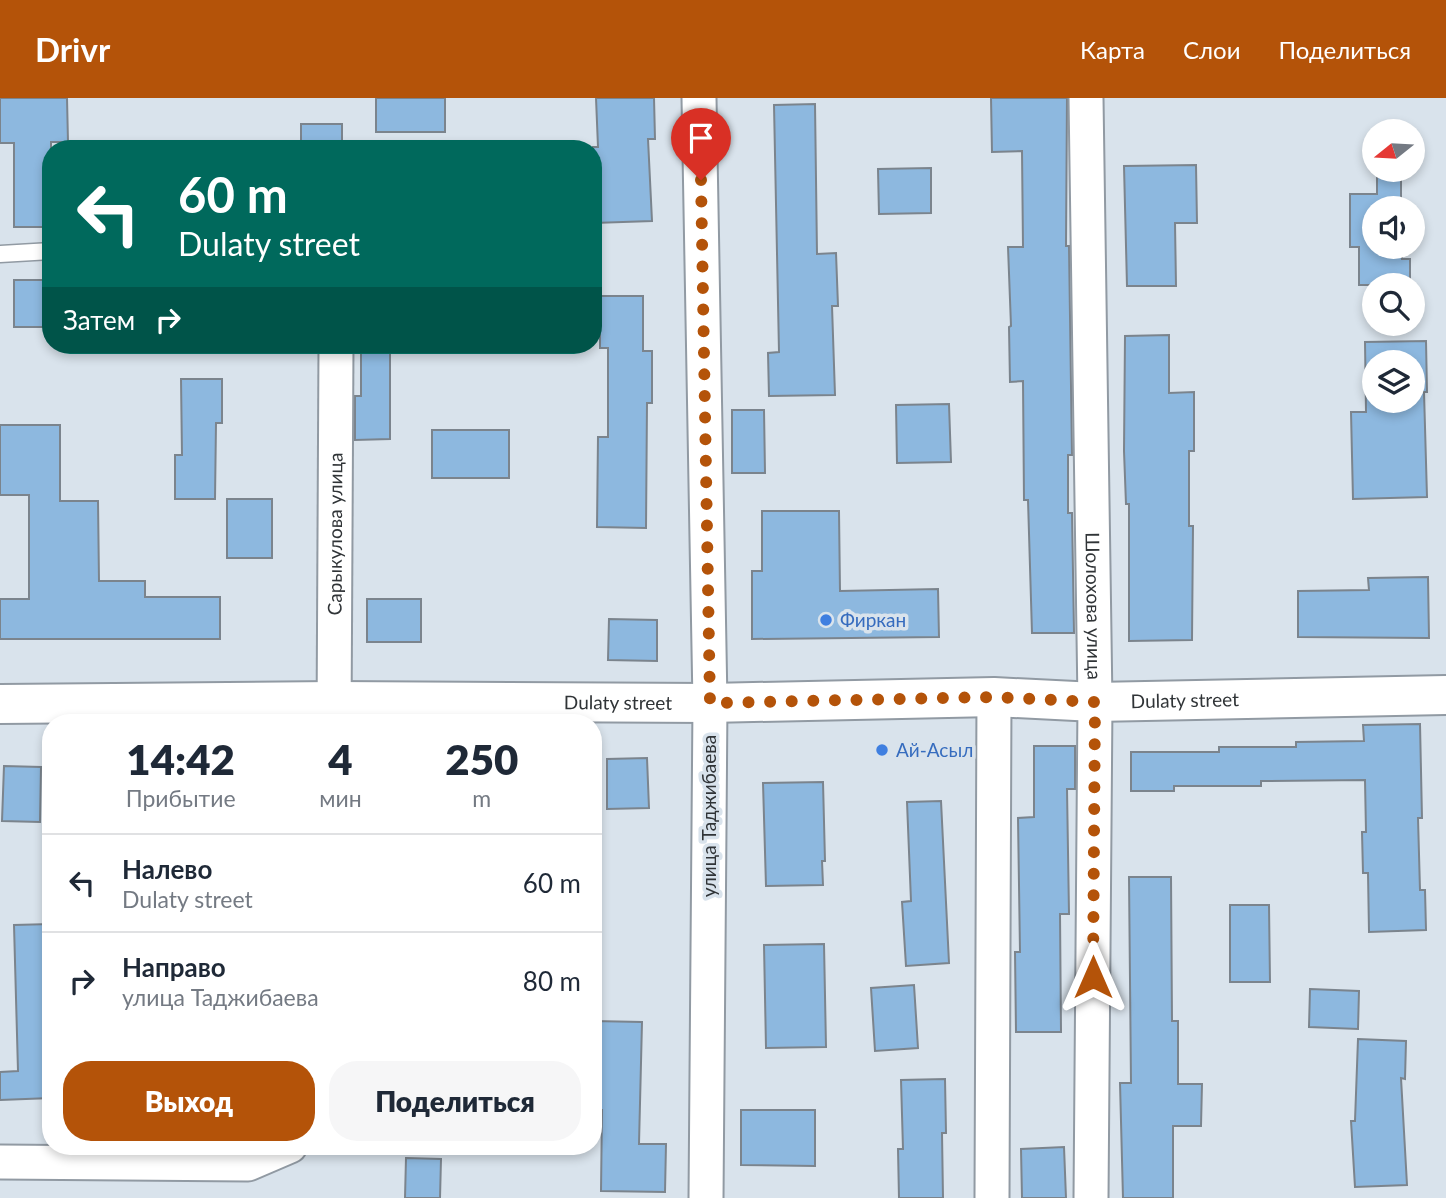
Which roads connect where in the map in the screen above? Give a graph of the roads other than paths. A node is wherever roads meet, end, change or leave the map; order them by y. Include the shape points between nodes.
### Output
1 (699, 98) edge
2 (1086, 98) edge
3 (42, 252) edge
4 (0, 254) edge
5 (336, 354) edge
6 (1446, 695) edge
7 (994, 697) junction
8 (1095, 702) junction
9 (710, 703) junction
10 (0, 704) edge
11 (334, 712) edge
12 (269, 1155) edge
13 (0, 1162) edge
14 (706, 1198) edge
15 (992, 1198) edge
16 (1091, 1198) edge

1 - 9 street, улица Таджибаева
2 - 8 street, Шолохова улица
3 - 4 lane
5 - 11 street, Сарыкулова улица
6 - 8 main road, Dulaty street
7 - 8 main road, Dulaty street
7 - 9 main road, Dulaty street
7 - 15 street
8 - 16 street, Шолохова улица
9 - 11 main road, Dulaty street
9 - 14 street, улица Таджибаева
10 - 11 main road, Dulaty street
12 - 13 street via 248,1164

